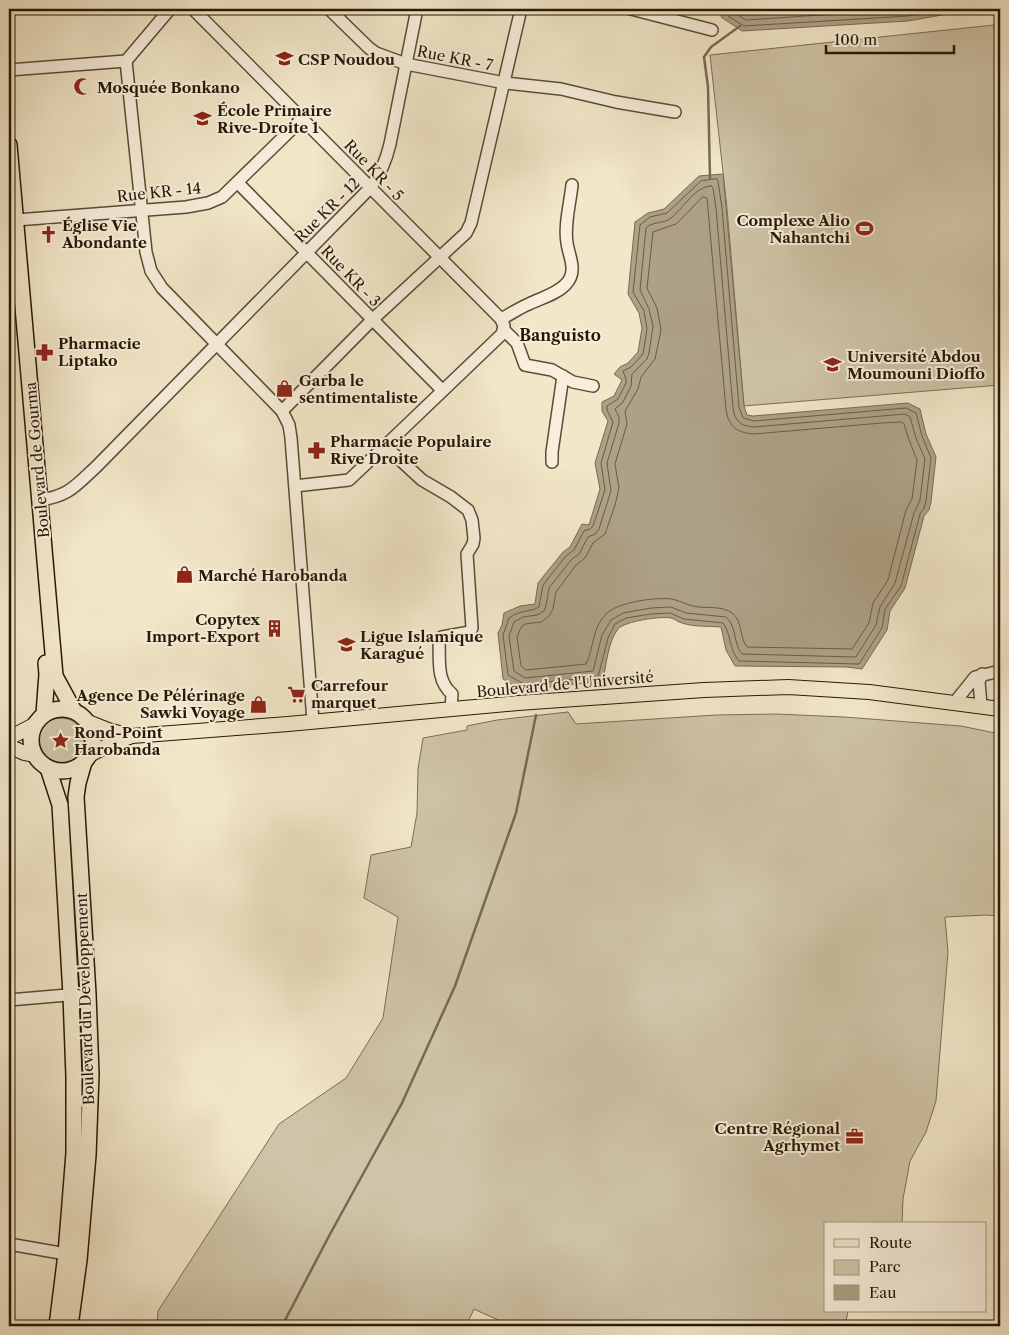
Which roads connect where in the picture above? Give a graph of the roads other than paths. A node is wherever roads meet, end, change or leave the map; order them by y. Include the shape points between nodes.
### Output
1 (170, 9) edge
2 (193, 9) edge
3 (329, 9) edge
4 (417, 9) edge
5 (521, 9) edge
6 (632, 9) edge
7 (712, 30) dead end
8 (126, 61) junction
9 (406, 64) junction
10 (9, 70) edge
11 (504, 83) junction
12 (675, 112) dead end
13 (304, 118) junction
14 (9, 145) edge
15 (238, 183) junction
16 (572, 185) dead end
17 (370, 188) junction
18 (142, 210) junction
19 (16, 220) junction
20 (306, 252) junction
21 (440, 257) junction
22 (9, 258) edge
23 (10, 276) edge
24 (372, 320) junction
25 (502, 327) junction
26 (217, 344) junction
27 (563, 376) junction
28 (594, 386) dead end
29 (442, 390) junction
30 (282, 411) junction
31 (385, 446) junction
32 (552, 462) dead end
33 (295, 486) junction
34 (40, 500) junction
35 (1000, 671) edge
36 (982, 674) junction
37 (955, 702) junction
38 (981, 705) junction
39 (1000, 709) edge
40 (451, 710) junction
41 (74, 711) junction
42 (39, 720) junction
43 (314, 721) junction
44 (88, 722) junction
45 (132, 736) junction
46 (9, 738) edge
47 (9, 746) edge
48 (34, 755) junction
49 (87, 759) junction
50 (48, 768) junction
51 (88, 993) junction
52 (71, 995) junction
53 (9, 1000) edge
54 (9, 1244) edge
55 (66, 1254) junction
56 (56, 1326) edge
57 (70, 1326) edge

1 - 8 street
2 - 13 street, Rue KR - 5
3 - 9 street, Rue KR - 7 via 376,53
4 - 9 street, Rue KR - 12
5 - 11 street
6 - 7 street
8 - 10 street
8 - 18 street
9 - 11 street, Rue KR - 7
9 - 17 street, Rue KR - 12 via 385,163
11 - 12 street, Rue KR - 7 via 561,89
11 - 21 street via 472,223
13 - 15 street, Rue KR - 14
13 - 17 street, Rue KR - 5
14 - 19 highway, Boulevard de Gourma
15 - 18 street, Rue KR - 14 via 208,204
15 - 20 street, Rue KR - 3
16 - 25 street via 566,242 572,263 570,279 548,296 527,304
17 - 20 street, Rue KR - 12
17 - 21 street, Rue KR - 5
18 - 19 street, Rue KR - 14
18 - 26 street via 151,271 162,288
19 - 34 highway, Boulevard de Gourma
20 - 24 street, Rue KR - 3
20 - 26 street, Rue KR - 12
21 - 24 street
21 - 25 street, Rue KR - 5
22 - 23 highway, Boulevard de Gourma
23 - 42 highway, Boulevard de Gourma via 47,674
24 - 29 street, Rue KR - 3
24 - 30 street
25 - 27 street, Rue KR - 5 via 517,343 525,365 552,370
25 - 29 street
26 - 30 street
26 - 34 street, Rue KR - 12 via 71,490 55,498
27 - 28 street via 573,382
27 - 32 street
29 - 31 street
30 - 33 street via 289,425
31 - 33 street via 349,480
31 - 40 street via 422,480 466,508 472,520 473,544 467,553 466,565 472,628 470,632 439,640 441,680 452,694
33 - 43 street
34 - 41 highway, Boulevard de Gourma via 55,676
35 - 36 street
36 - 37 street via 975,677
36 - 38 street
37 - 38 main road, Boulevard de l'Université
37 - 40 main road, Boulevard de l'Université via 788,687 704,690
38 - 39 main road, Boulevard de l'Université
40 - 43 main road, Boulevard de l'Université
41 - 42 highway via 59,709
41 - 44 highway
42 - 46 main road
42 - 48 highway via 31,735
43 - 45 main road, Boulevard de l'Université
44 - 45 main road, Boulevard de l'Université
44 - 49 highway via 93,744
45 - 49 main road, Boulevard de l'Université
47 - 48 main road
48 - 50 highway
49 - 50 highway via 67,771
49 - 51 highway, Boulevard du Développement via 76,797
50 - 52 highway, Boulevard du Développement via 60,805
51 - 52 street
51 - 57 highway, Boulevard du Développement via 91,1074 88,1155
52 - 53 street
52 - 55 highway, Boulevard du Développement via 74,1153
54 - 55 street
55 - 56 highway, Boulevard du Développement

